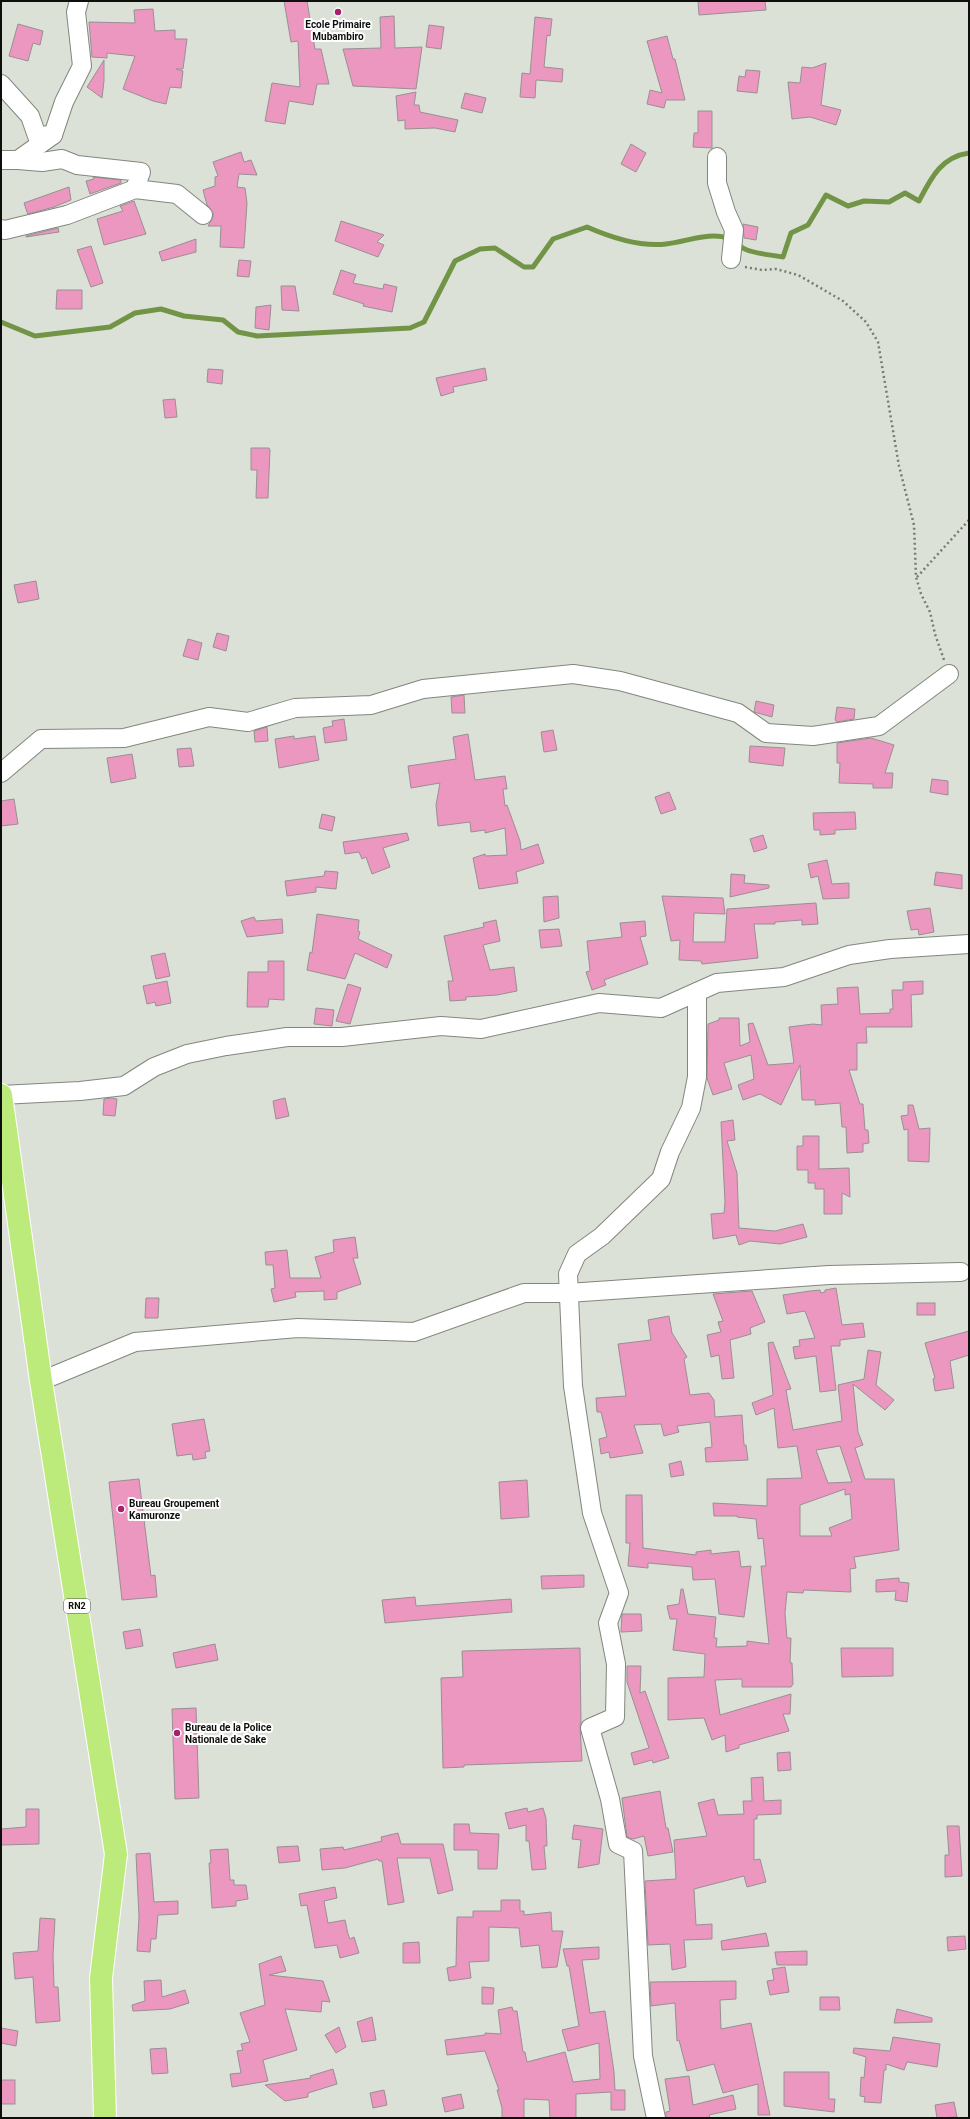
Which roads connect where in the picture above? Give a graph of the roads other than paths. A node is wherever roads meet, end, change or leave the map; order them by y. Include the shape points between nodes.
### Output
1 (79, 1) edge
2 (1, 84) edge
3 (53, 135) junction
4 (717, 158) dead end
5 (9, 160) edge
6 (136, 189) junction
7 (203, 214) dead end
8 (1, 229) edge
9 (731, 259) road end
10 (949, 674) road end
11 (1, 773) edge
12 (969, 944) edge
13 (697, 992) junction
14 (1, 1095) edge
15 (961, 1272) dead end
16 (568, 1293) junction
17 (42, 1381) junction
18 (105, 2118) edge
19 (656, 2118) edge

1 - 3 street via 76,12 82,66 64,102
2 - 3 street via 30,116 38,136
3 - 5 street
4 - 9 street via 717,183 734,230
5 - 6 street via 42,162 62,159 77,165 141,172
6 - 7 street via 177,194
6 - 8 street via 66,214
10 - 11 street via 879,726 813,736 766,733 738,713 620,681 572,674 423,689 371,706 295,708 248,722 209,717 124,738 41,739
12 - 13 street via 922,945 849,955 784,977 717,983
13 - 14 street via 661,1008 599,1003 481,1029 441,1026 342,1037 287,1037 226,1046 187,1054 154,1067 124,1086 80,1092
13 - 16 street via 697,1077 691,1108 670,1152 661,1179 602,1236 577,1254 568,1274
14 - 17 highway, RN2
15 - 16 street via 829,1275
16 - 17 street via 524,1293 414,1332 298,1328 135,1342
16 - 19 street via 574,1386 592,1513 620,1593 608,1623 616,1664 615,1717 590,1728 610,1799 618,1844 633,1851 643,2056
17 - 18 highway, RN2 via 116,1854 101,1978

